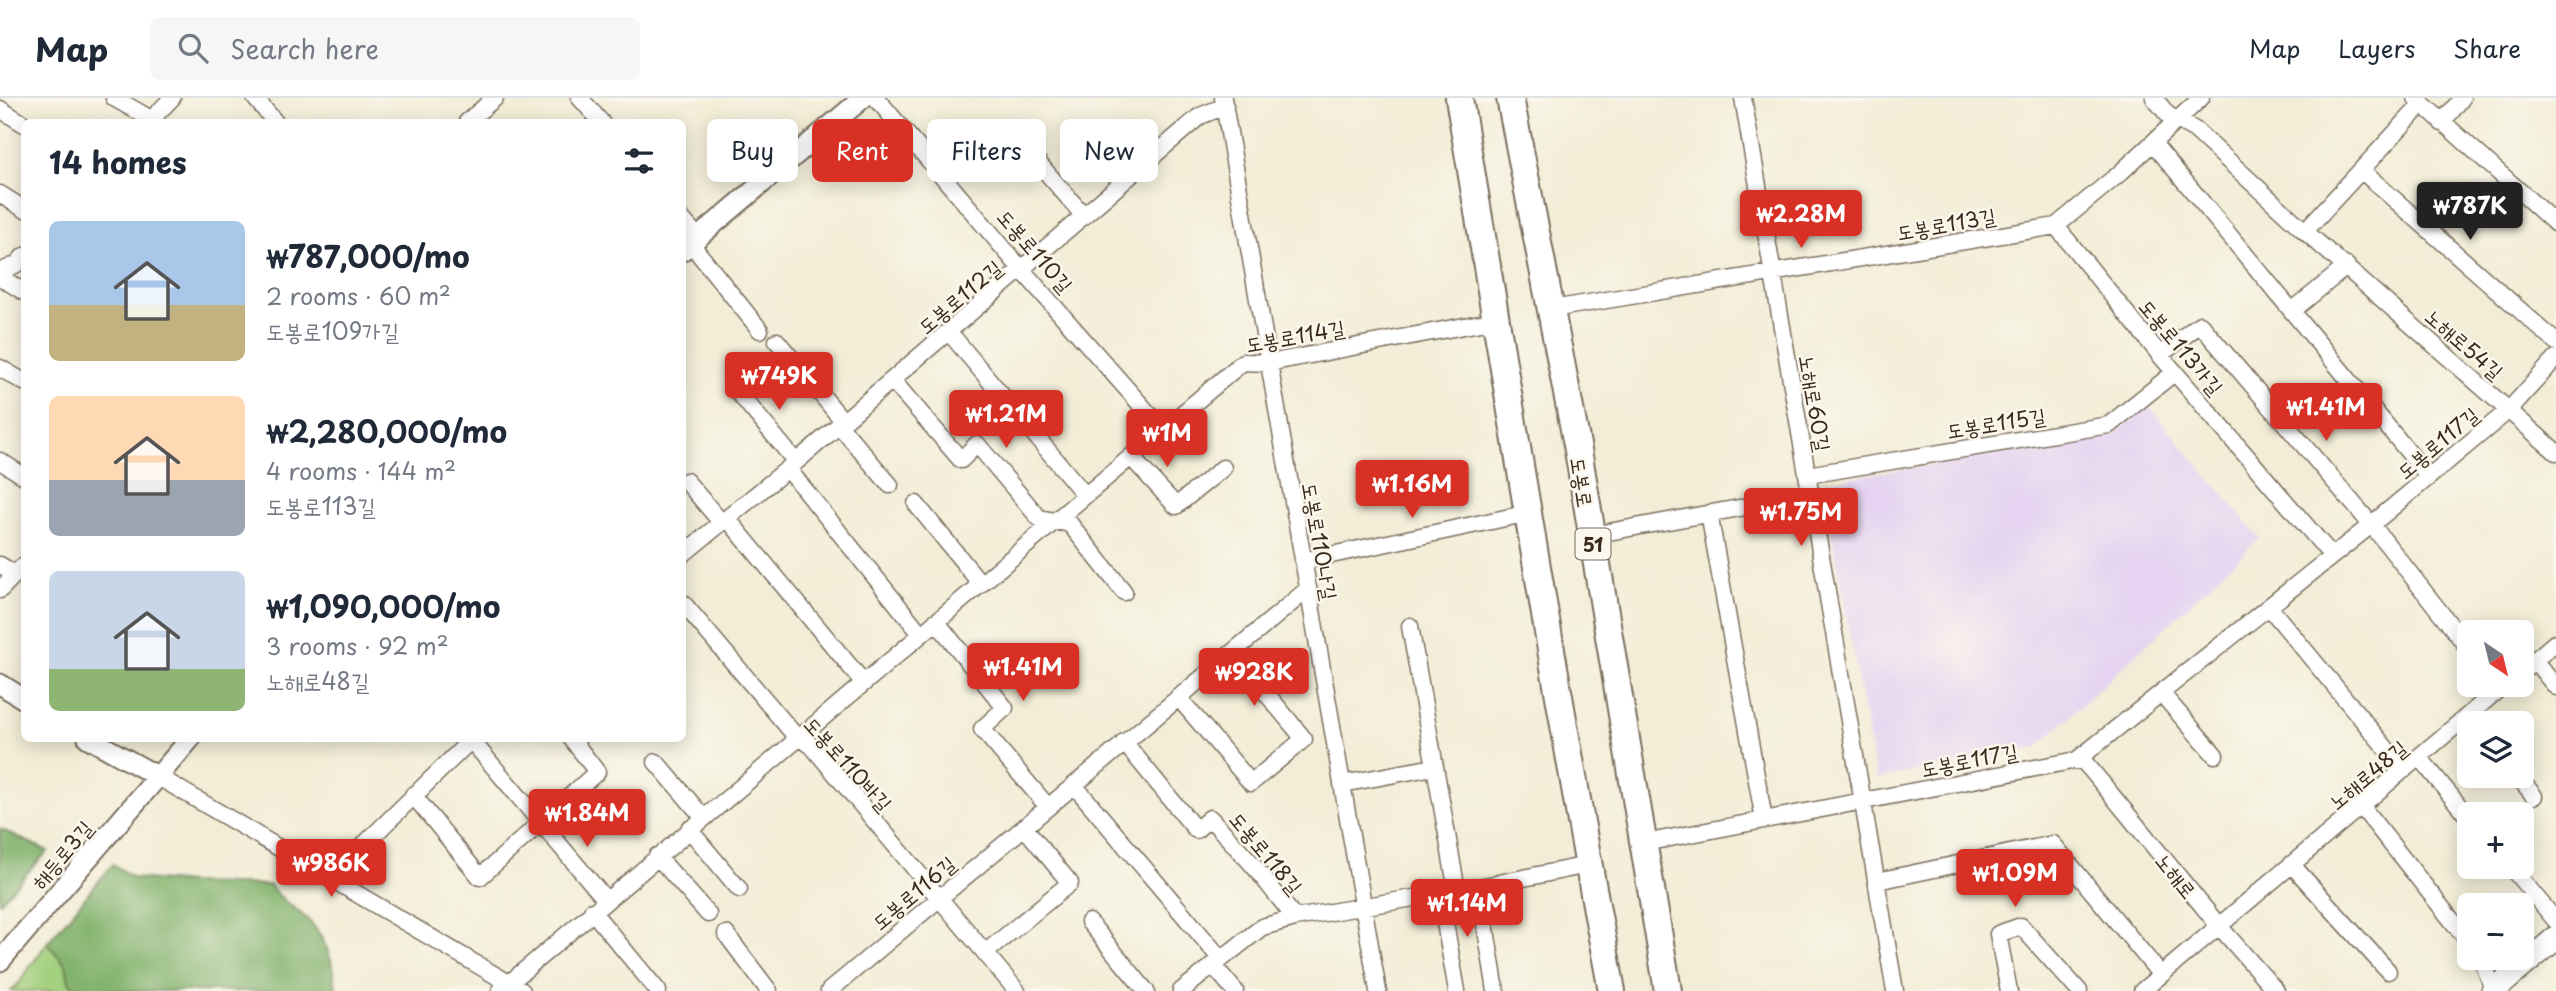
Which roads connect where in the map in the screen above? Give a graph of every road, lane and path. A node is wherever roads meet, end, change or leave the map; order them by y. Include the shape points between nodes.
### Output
1 (114, 98) edge
2 (172, 98) edge
3 (255, 98) edge
4 (495, 98) edge
5 (580, 98) edge
6 (863, 98) edge
7 (876, 98) edge
8 (1459, 98) edge
9 (1510, 98) edge
10 (1743, 98) edge
11 (2154, 98) edge
12 (2201, 98) edge
13 (2462, 98) edge
14 (2419, 101) edge
15 (1224, 102) edge
16 (0, 109) edge
17 (147, 119) edge
18 (154, 119) edge
19 (272, 119) edge
20 (470, 119) edge
21 (598, 119) edge
22 (2178, 121) junction
23 (21, 122) edge
24 (2442, 123) junction
25 (2153, 143) junction
26 (2361, 170) junction
27 (1046, 172) edge
28 (0, 194) edge
29 (21, 207) edge
30 (1084, 216) junction
31 (2556, 224) edge
32 (2056, 226) junction
33 (2305, 231) junction
34 (690, 244) edge
35 (21, 259) edge
36 (2347, 267) junction
37 (1022, 270) junction
38 (1773, 273) junction
39 (0, 275) edge
40 (21, 290) edge
41 (1552, 309) junction
42 (2292, 311) junction
43 (1496, 320) junction
44 (760, 330) dead end
45 (949, 332) junction
46 (777, 341) dead end
47 (2556, 342) edge
48 (2160, 355) junction
49 (2556, 358) edge
50 (1268, 363) junction
51 (0, 368) edge
52 (2175, 372) junction
53 (21, 380) edge
54 (892, 380) junction
55 (733, 386) dead end
56 (2509, 410) junction
57 (841, 423) junction
58 (1163, 430) junction
59 (2556, 452) edge
60 (1131, 457) junction
61 (0, 461) edge
62 (792, 466) junction
63 (1223, 468) dead end
64 (21, 474) edge
65 (1807, 475) junction
66 (2429, 477) junction
67 (686, 481) dead end
68 (890, 485) dead end
69 (1085, 495) junction
70 (1811, 495) junction
71 (916, 504) dead end
72 (1529, 513) junction
73 (1709, 513) junction
74 (724, 520) junction
75 (1055, 521) junction
76 (2371, 525) junction
77 (1591, 536) junction
78 (686, 552) edge
79 (2332, 556) junction
80 (1303, 561) junction
81 (0, 565) edge
82 (20, 569) edge
83 (981, 583) junction
84 (1308, 589) junction
85 (0, 590) edge
86 (1125, 592) dead end
87 (686, 607) edge
88 (2269, 607) junction
89 (936, 621) junction
90 (1410, 626) dead end
91 (920, 634) junction
92 (2457, 634) edge
93 (2556, 642) edge
94 (1233, 653) junction
95 (2534, 660) edge
96 (2534, 670) edge
97 (863, 682) junction
98 (0, 684) edge
99 (2556, 687) edge
100 (2161, 692) junction
101 (21, 697) edge
102 (1178, 697) junction
103 (2491, 697) edge
104 (2478, 711) edge
105 (2457, 729) edge
106 (799, 737) junction
107 (95, 742) edge
108 (187, 742) edge
109 (469, 742) edge
110 (474, 742) edge
111 (574, 742) edge
112 (1124, 742) junction
113 (2215, 755) dead end
114 (2419, 757) junction
115 (2077, 760) junction
116 (656, 762) dead end
117 (1434, 767) junction
118 (2404, 770) junction
119 (157, 776) junction
120 (1342, 784) junction
121 (1074, 785) junction
122 (2528, 788) edge
123 (413, 795) junction
124 (2534, 796) dead end
125 (1863, 802) junction
126 (2457, 803) edge
127 (2361, 806) junction
128 (1048, 807) junction
129 (703, 817) junction
130 (1763, 820) junction
131 (540, 821) junction
132 (1024, 827) junction
133 (689, 829) junction
134 (1644, 843) junction
135 (657, 856) junction
136 (1588, 865) junction
137 (2292, 865) junction
138 (331, 877) junction
139 (2521, 879) edge
140 (1877, 881) junction
141 (1479, 887) junction
142 (740, 889) dead end
143 (1457, 891) junction
144 (1440, 894) junction
145 (938, 898) junction
146 (606, 900) junction
147 (1364, 908) junction
148 (592, 911) junction
149 (708, 914) dead end
150 (1294, 918) junction
151 (2556, 921) edge
152 (1089, 922) dead end
153 (2219, 926) junction
154 (2457, 927) edge
155 (726, 934) dead end
156 (2556, 937) edge
157 (985, 953) junction
158 (0, 961) edge
159 (1217, 962) junction
160 (2486, 970) edge
161 (2388, 971) dead end
162 (2161, 975) junction
163 (511, 988) edge
164 (658, 991) edge
165 (769, 991) edge
166 (829, 991) edge
167 (1017, 991) edge
168 (1146, 991) edge
169 (1181, 991) edge
170 (1235, 991) edge
171 (1378, 991) edge
172 (1457, 991) edge
173 (1496, 991) edge
174 (1612, 991) edge
175 (1668, 991) edge
176 (1895, 991) edge
177 (2009, 991) edge
178 (2078, 991) edge
179 (2142, 991) edge
180 (2276, 991) edge
181 (2494, 991) edge

1 - 17 street
2 - 18 street
3 - 19 street
4 - 20 street
5 - 21 street
6 - 34 street
7 - 37 street, 도봉로110길
8 - 43 main road
9 - 41 main road, 도봉로 / 51
10 - 38 street, 노해로60길
11 - 22 street, 노해로54길
12 - 22 street
13 - 24 street
14 - 24 street
14 - 26 street
15 - 30 street, 도봉로112길 via 1200,116
15 - 50 street, 도봉로110나길
16 - 23 street
22 - 25 street
22 - 33 street, 노해로54길 via 2195,130
24 - 31 street
25 - 32 street
25 - 42 street
26 - 33 street
26 - 47 street
27 - 30 street
28 - 29 street
30 - 37 street, 도봉로112길
32 - 38 street, 도봉로113길
32 - 48 street, 도봉로113가길
33 - 36 street, 노해로54길
34 - 44 street
35 - 39 street
36 - 42 street
36 - 56 street, 노해로54길
37 - 45 street, 도봉로112길
37 - 58 street, 도봉로110길
38 - 41 street, 도봉로113길
38 - 65 street, 노해로60길
39 - 40 street
41 - 77 main road, 도봉로 / 51
42 - 66 street
43 - 50 street, 도봉로114길
43 - 72 main road
45 - 54 street, 도봉로112길
45 - 69 street
46 - 57 street
48 - 52 street, 도봉로113가길
48 - 76 street via 2200,324
49 - 56 street, 도봉로117길
50 - 58 street, 도봉로114길 via 1244,362
50 - 80 street, 도봉로110나길
51 - 53 street
52 - 65 street, 도봉로115길 via 2109,425
52 - 79 street, 도봉로113가길
54 - 57 street, 도봉로112길
54 - 75 street via 961,460 977,444 1039,518
55 - 62 street
56 - 59 street, 노해로54길
56 - 66 street, 도봉로117길
57 - 62 street, 도봉로112길
57 - 68 street
58 - 60 street, 도봉로114길
60 - 63 street via 1176,506
60 - 69 street, 도봉로114길
61 - 64 street
62 - 74 street, 도봉로112길
62 - 91 street
65 - 70 street, 노해로60길
66 - 76 street, 도봉로117길
67 - 74 street
69 - 75 street, 도봉로114길
70 - 73 street
70 - 125 street, 노해로60길
71 - 83 street
72 - 80 street
72 - 136 main road
73 - 77 street
73 - 130 street
74 - 78 street, 도봉로112길
74 - 97 street
75 - 83 street, 도봉로114길
75 - 86 street via 1070,524
76 - 79 street, 도봉로117길
76 - 92 street
77 - 134 main road, 도봉로 / 51
79 - 88 street, 도봉로117길
80 - 84 street, 도봉로110나길
81 - 82 street
82 - 85 street
83 - 89 street, 도봉로114길
84 - 94 street, 도봉로116길
84 - 120 street, 도봉로110나길
87 - 106 street, 도봉로110바길
88 - 100 street, 도봉로117길
88 - 118 street
89 - 91 street, 도봉로114길
89 - 128 street via 1005,708 982,729
90 - 117 street
91 - 97 street, 도봉로114길
93 - 95 street
94 - 102 street, 도봉로116길
94 - 102 street via 1304,740 1251,783
96 - 99 street
97 - 106 street, 도봉로114길
98 - 101 street
100 - 113 street
100 - 115 street, 도봉로117길
102 - 112 street, 도봉로116길
103 - 104 street, 노해로48길
105 - 114 street, 노해로48길
106 - 129 street, 도봉로114길
106 - 145 street, 도봉로110바길 via 812,746
107 - 119 street
108 - 119 street
109 - 123 street
110 - 131 street
111 - 131 street via 597,772
112 - 121 street, 도봉로116길
112 - 150 street, 도봉로118길 via 1196,830 1210,818
114 - 118 street, 노해로48길
114 - 126 street
115 - 125 street, 도봉로117길
115 - 153 street, 노해로 via 2092,771
116 - 129 street
117 - 120 street
117 - 143 street
118 - 127 street, 노해로48길
119 - 138 street
119 - 158 street, 해등로3길
120 - 147 street, 도봉로110나길
121 - 128 street, 도봉로116길
121 - 159 street
122 - 124 street
123 - 131 street via 480,877
123 - 138 street
125 - 130 street, 도봉로117길
125 - 140 street, 노해로60길
127 - 137 street, 노해로48길
127 - 154 street
128 - 132 street, 도봉로116길
129 - 133 street, 도봉로114길
130 - 134 street, 도봉로117길
131 - 146 street
132 - 145 street, 도봉로116길
132 - 157 street via 1070,883
133 - 135 street, 도봉로114길
133 - 142 street
134 - 175 main road, 도봉로 / 51
135 - 146 street, 도봉로114길
135 - 149 street
136 - 141 street, 도봉로118길
136 - 174 main road
137 - 153 street, 노해로48길
137 - 161 street
138 - 163 street
139 - 151 street
140 - 162 street via 2053,844
140 - 176 street, 노해로60길
141 - 143 street, 도봉로118길
141 - 173 street
143 - 144 street, 도봉로118길
144 - 147 street, 도봉로118길
144 - 172 street
145 - 157 street, 도봉로110바길
145 - 166 street, 도봉로116길
146 - 148 street, 도봉로114길
147 - 150 street, 도봉로118길
147 - 171 street, 도봉로110나길
148 - 163 street, 도봉로114길
148 - 164 street
150 - 159 street, 도봉로118길 via 1262,927
152 - 168 street
153 - 162 street, 노해로48길
153 - 180 street, 노해로
155 - 165 street
156 - 181 main road
157 - 167 street, 도봉로110바길
159 - 169 street, 도봉로118길
159 - 170 street
160 - 181 street
162 - 179 street, 노해로48길
177 - 178 street via 1998,934 2021,926

